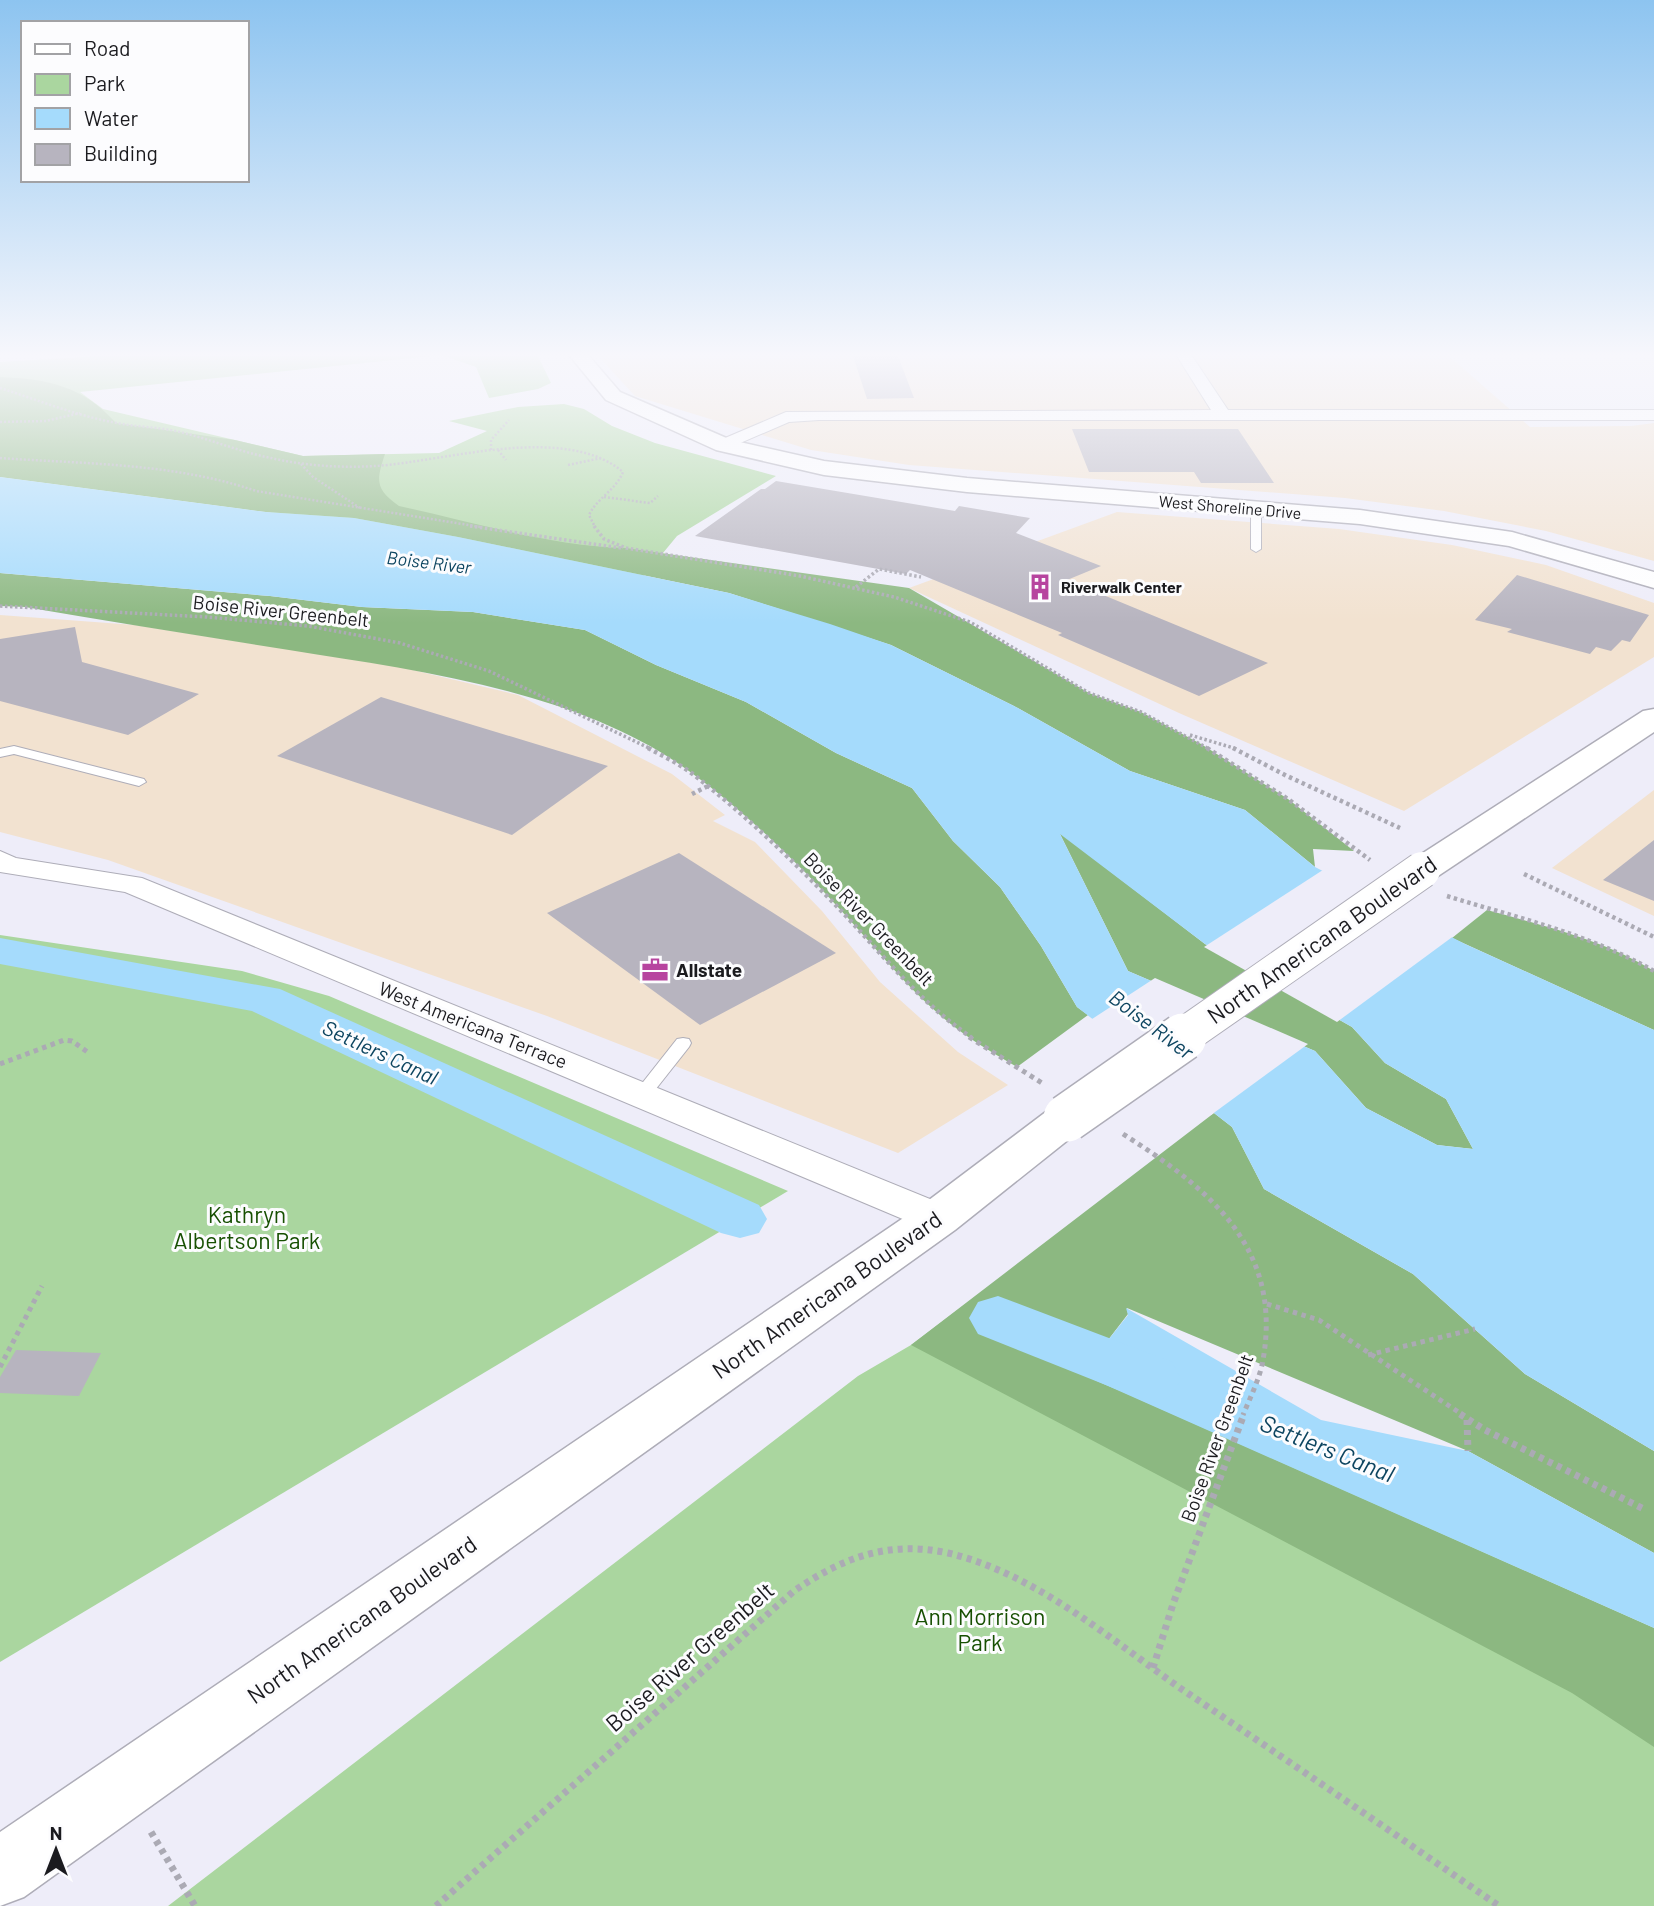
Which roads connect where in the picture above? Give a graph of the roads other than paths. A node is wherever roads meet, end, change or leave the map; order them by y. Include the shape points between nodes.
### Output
1 (724, 445) edge
2 (1256, 509) junction
3 (1256, 549) dead end
4 (1654, 580) edge
5 (1654, 718) edge
6 (0, 752) edge
7 (139, 782) dead end
8 (0, 860) edge
9 (683, 1043) dead end
10 (642, 1095) junction
11 (938, 1218) junction
12 (0, 1873) edge

1 - 2 main road, West Shoreline Drive via 824,468 898,478
2 - 3 lane
2 - 4 main road, West Shoreline Drive via 1360,517 1512,539
5 - 11 main road, North Americana Boulevard, bridge via 1428,881 1059,1104
6 - 7 lane via 13,750
8 - 10 street, West Americana Terrace via 132,884
9 - 10 lane
10 - 11 street, West Americana Terrace
11 - 12 main road, North Americana Boulevard

